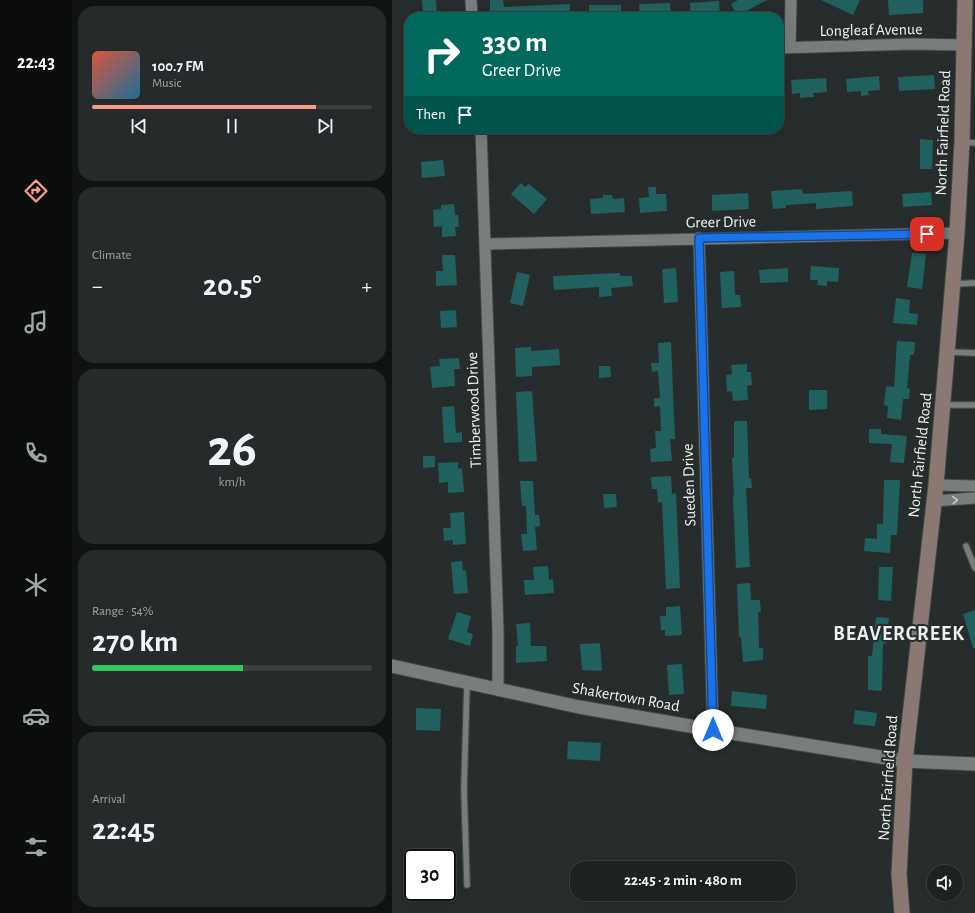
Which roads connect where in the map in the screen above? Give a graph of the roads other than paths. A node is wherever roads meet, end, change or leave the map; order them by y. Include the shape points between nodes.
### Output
1 (471, 0) edge
2 (791, 0) edge
3 (965, 0) edge
4 (472, 12) edge
5 (967, 45) junction
6 (784, 48) edge
7 (481, 134) edge
8 (969, 142) edge
9 (957, 233) junction
10 (699, 238) junction
11 (485, 244) junction
12 (975, 283) edge
13 (954, 284) junction
14 (948, 352) junction
15 (975, 353) edge
16 (943, 404) junction
17 (975, 405) edge
18 (936, 485) junction
19 (975, 486) edge
20 (975, 498) edge
21 (934, 501) junction
22 (966, 546) dead end
23 (975, 568) edge
24 (392, 666) edge
25 (467, 683) junction
26 (498, 690) junction
27 (713, 730) junction
28 (905, 761) junction
29 (975, 764) edge
30 (467, 885) dead end
31 (902, 913) edge

1 - 4 street
2 - 6 street
3 - 5 main road, North Fairfield Road
5 - 6 street, Longleaf Avenue
5 - 8 main road, North Fairfield Road
7 - 11 street, Timberwood Drive
8 - 9 main road, North Fairfield Road
9 - 10 street, Greer Drive
9 - 13 main road, North Fairfield Road
10 - 11 street, Greer Drive
10 - 27 street, Sueden Drive
11 - 26 street, Timberwood Drive
12 - 13 lane
13 - 14 main road, North Fairfield Road
14 - 15 lane
14 - 16 main road, North Fairfield Road
16 - 17 lane
16 - 18 main road, North Fairfield Road
18 - 19 street
18 - 21 main road, North Fairfield Road
21 -> 20 street
21 - 28 main road, North Fairfield Road
22 - 23 lane
24 - 25 street, Shakertown Road
25 - 26 street, Shakertown Road
25 - 30 lane via 464,789
26 - 27 street, Shakertown Road
27 - 28 street, Shakertown Road
28 - 29 street, Shakertown Road
28 - 31 main road, North Fairfield Road via 900,874

